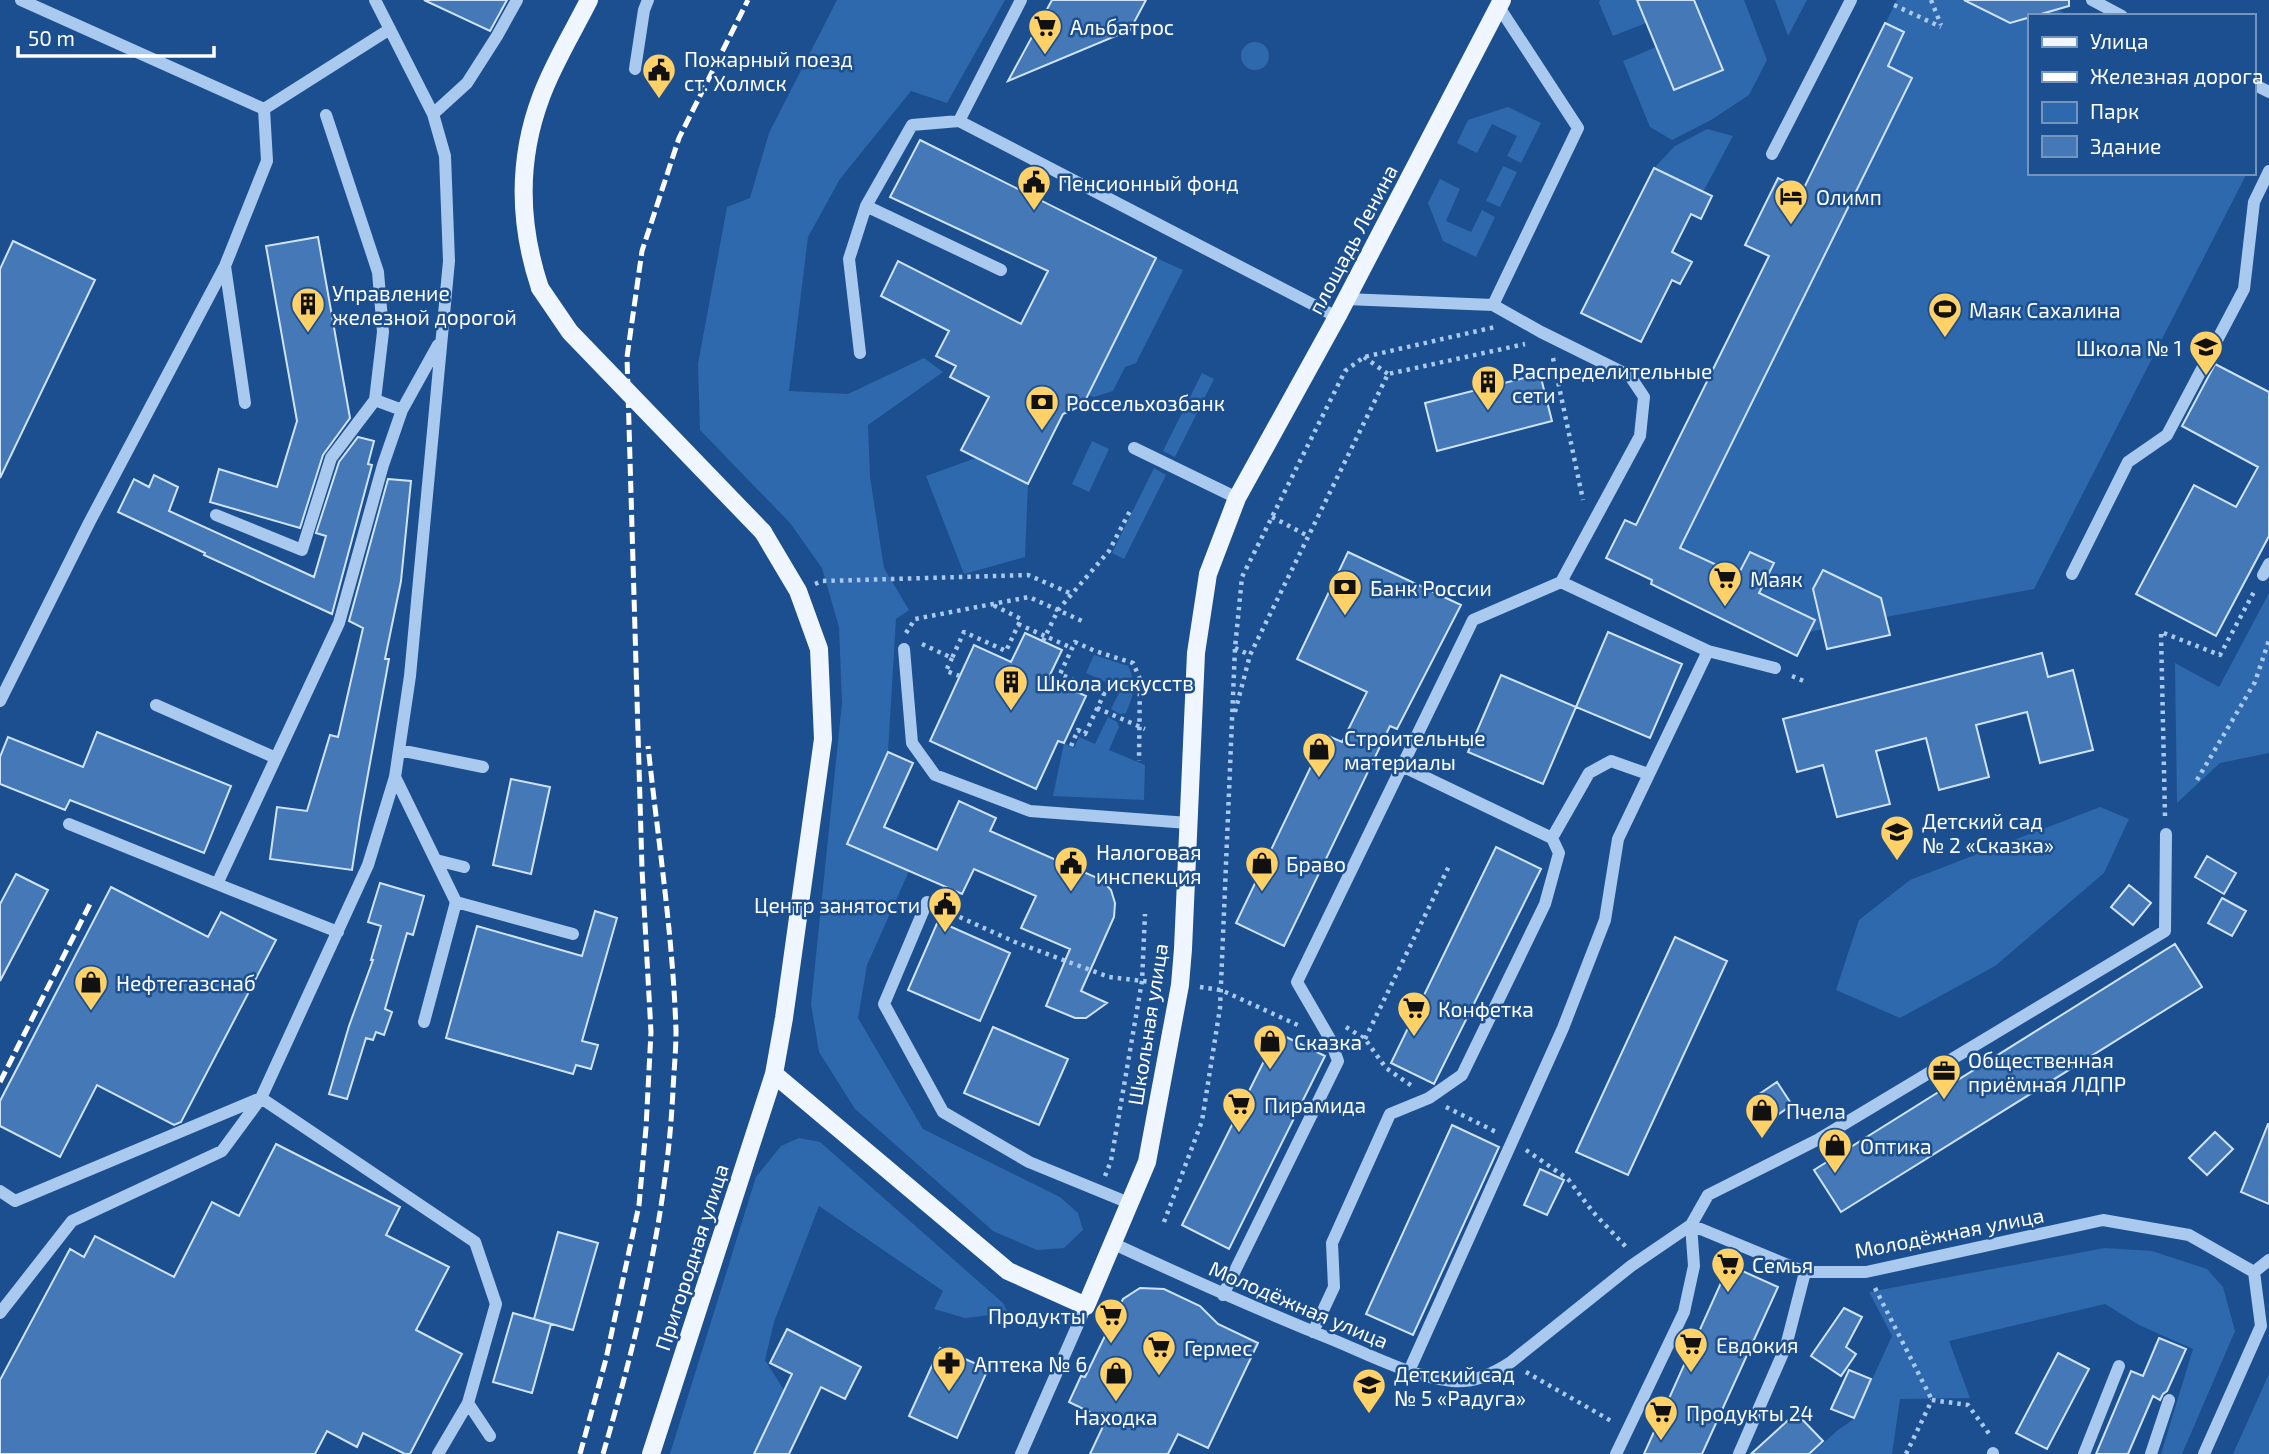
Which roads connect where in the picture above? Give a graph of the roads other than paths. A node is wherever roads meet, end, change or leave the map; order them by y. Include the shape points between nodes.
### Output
1 (21, 0) edge
2 (374, 0) edge
3 (517, 0) edge
4 (589, 0) edge
5 (648, 0) edge
6 (1021, 0) edge
7 (1851, 0) edge
8 (2092, 0) edge
9 (1501, 3) edge
10 (2118, 14) edge
11 (390, 29) junction
12 (635, 69) dead end
13 (2269, 77) edge
14 (2261, 88) edge
15 (264, 109) junction
16 (433, 114) junction
17 (326, 115) dead end
18 (959, 121) junction
19 (1772, 154) dead end
20 (2269, 171) edge
21 (866, 206) junction
22 (225, 266) junction
23 (1001, 271) dead end
24 (1346, 299) junction
25 (1493, 305) junction
26 (1337, 317) junction
27 (442, 339) junction
28 (860, 353) dead end
29 (375, 400) junction
30 (245, 403) dead end
31 (402, 410) junction
32 (1134, 448) dead end
33 (1237, 498) junction
34 (216, 515) dead end
35 (2072, 574) dead end
36 (1561, 582) junction
37 (904, 643) road end
38 (1708, 651) junction
39 (1775, 668) dead end
40 (0, 701) edge
41 (156, 705) dead end
42 (399, 750) junction
43 (276, 758) junction
44 (1402, 766) junction
45 (483, 767) dead end
46 (1648, 774) junction
47 (395, 777) junction
48 (1188, 823) junction
49 (69, 824) dead end
50 (2166, 834) road end
51 (1552, 838) junction
52 (436, 860) junction
53 (464, 867) dead end
54 (217, 884) junction
55 (456, 902) junction
56 (927, 902) road end
57 (338, 932) junction
58 (573, 934) dead end
59 (424, 1022) dead end
60 (774, 1074) junction
61 (261, 1098) junction
62 (0, 1191) edge
63 (1129, 1203) junction
64 (1692, 1225) junction
65 (1112, 1243) junction
66 (2269, 1260) edge
67 (1805, 1272) junction
68 (2254, 1272) junction
69 (1223, 1295) junction
70 (1086, 1306) junction
71 (0, 1313) edge
72 (1313, 1332) junction
73 (2119, 1366) dead end
74 (1409, 1371) junction
75 (2169, 1400) dead end
76 (468, 1403) junction
77 (491, 1436) dead end
78 (438, 1454) edge
79 (652, 1454) edge
80 (1021, 1454) edge
81 (1616, 1454) edge
82 (1739, 1454) edge
83 (2084, 1454) edge
84 (2151, 1454) edge
85 (2204, 1454) edge

1 - 15 street
2 - 11 street
3 - 16 street via 467,83
4 - 60 main road, Пригородная улица, bridge via 542,95 523,172 523,211 540,288 570,332 764,532 798,591 818,649 823,739
5 - 12 street
6 - 18 street
7 - 19 street
8 - 10 street
9 - 24 main road, площадь Ленина
9 - 25 street via 1578,128
11 - 15 street
11 - 16 street
13 - 14 street
15 - 22 street via 267,161
16 - 27 street via 445,156 449,261
17 - 29 street via 378,272 383,332
18 - 21 street via 912,125
18 - 26 street
20 - 35 street via 2254,202 2244,289 2167,435 2128,462
21 - 23 street
21 - 28 street via 849,259
22 - 30 street
22 - 40 street
24 - 25 street
24 - 26 main road, площадь Ленина
25 - 36 street via 1540,337 1630,376 1644,397 1640,436
26 - 33 main road, площадь Ленина
27 - 31 street
27 - 42 street
29 - 31 street
29 - 34 street via 331,458 302,550
31 - 43 street via 339,623
32 - 33 street
33 - 48 main road, Школьная улица via 1208,574 1196,653
36 - 38 street
36 - 44 street via 1474,620
37 - 48 street via 912,743 935,775 1030,811
38 - 39 street
38 - 46 street
41 - 43 street
42 - 45 street
42 - 47 street
43 - 54 street
44 - 51 street
44 - 69 street via 1297,982 1338,1062
46 - 51 street via 1612,761 1589,773
46 - 74 street via 1618,839 1605,920 1563,1028
47 - 52 street
47 - 57 street via 368,865
48 - 63 main road, Школьная улица via 1180,985 1147,1161
49 - 54 street
50 - 64 street via 2165,930 1818,1139 1709,1195
51 - 72 street via 1559,853 1545,904 1462,1075 1429,1098 1390,1114 1332,1243 1334,1287
52 - 53 street
52 - 55 street
54 - 57 street
55 - 58 street
55 - 59 street
56 - 63 street via 884,1004 943,1112 1028,1162
57 - 61 street
60 - 70 main road via 1008,1271
60 - 79 main road, Пригородная улица
61 - 62 street via 15,1201
61 - 71 street via 222,1151 72,1221
61 - 76 street via 475,1242 496,1304
63 - 65 main road, Школьная улица
64 - 67 street, Молодёжная улица
64 - 74 street, Молодёжная улица via 1630,1266 1493,1373 1453,1381
64 - 81 street via 1694,1266 1684,1312
65 - 69 street, Молодёжная улица
65 - 70 main road, Школьная улица
66 - 68 street
67 - 68 street, Молодёжная улица via 1866,1272 2103,1220 2189,1235
67 - 82 street via 1786,1346
68 - 85 street via 2261,1326
69 - 72 street, Молодёжная улица
70 - 80 street, Школьная улица
72 - 74 street, Молодёжная улица
73 - 83 street
75 - 84 street
76 - 77 street
76 - 78 street

